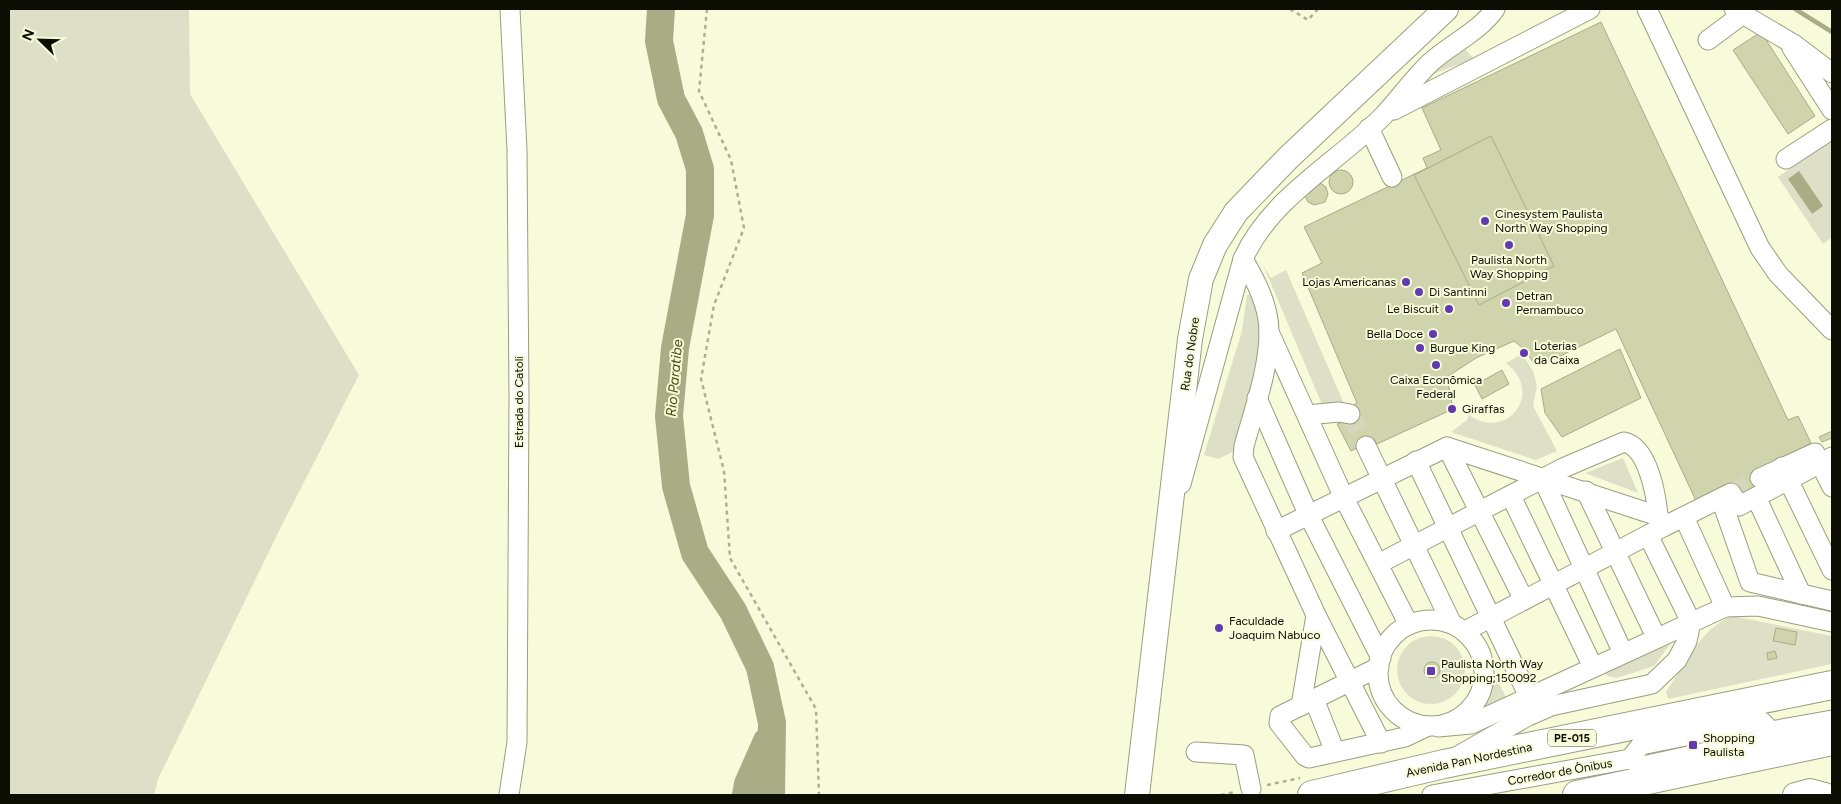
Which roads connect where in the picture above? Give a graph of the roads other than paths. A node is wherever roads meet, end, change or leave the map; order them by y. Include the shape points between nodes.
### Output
1 (510, 9) edge
2 (1446, 9) edge
3 (1495, 9) edge
4 (1590, 9) edge
5 (1647, 9) edge
6 (1738, 11) edge
7 (1570, 14) edge
8 (1786, 39) junction
9 (1708, 40) dead end
10 (1431, 62) junction
11 (1832, 73) edge
12 (1444, 84) junction
13 (1832, 110) edge
14 (1375, 122) junction
15 (1832, 129) edge
16 (1786, 159) dead end
17 (1392, 177) dead end
18 (1244, 259) junction
19 (1832, 330) edge
20 (1269, 332) junction
21 (1257, 398) junction
22 (1350, 414) dead end
23 (1307, 416) junction
24 (1366, 446) tunnel mouth
25 (1447, 447) junction
26 (1822, 458) edge
27 (1416, 461) junction
28 (1785, 474) junction
29 (1383, 477) junction
30 (1760, 478) tunnel mouth
31 (1543, 479) junction
32 (1832, 487) edge
33 (1586, 491) junction
34 (1511, 496) junction
35 (1756, 497) junction
36 (1344, 498) junction
37 (1720, 498) junction
38 (1481, 512) junction
39 (1308, 514) junction
40 (1684, 517) junction
41 (1171, 519) junction
42 (1662, 521) junction
43 (1447, 529) junction
44 (1276, 531) junction
45 (1648, 535) junction
46 (1416, 545) junction
47 (1616, 552) junction
48 (1378, 564) junction
49 (1584, 569) junction
50 (1832, 570) edge
51 (1750, 582) junction
52 (1553, 585) junction
53 (1801, 594) junction
54 (1524, 600) junction
55 (1832, 601) edge
56 (1758, 606) junction
57 (1725, 607) junction
58 (1316, 615) junction
59 (1491, 618) junction
60 (1691, 622) junction
61 (1832, 622) edge
62 (1409, 625) junction
63 (1459, 628) junction
64 (1656, 637) junction
65 (1623, 652) junction
66 (1380, 662) junction
67 (1593, 667) junction
68 (1348, 682) junction
69 (1832, 685) edge
70 (1530, 699) junction
71 (1308, 702) junction
72 (1832, 720) edge
73 (1433, 726) junction
74 (1832, 741) edge
75 (1381, 743) junction
76 (1196, 752) dead end
77 (1335, 752) junction
78 (1444, 764) junction
79 (1251, 789) dead end
80 (508, 795) edge
81 (1138, 795) edge
82 (1312, 795) edge
83 (1432, 795) edge
84 (1577, 795) edge

1 - 80 street, Estrada do Catoli via 517,150 519,407 517,733
2 - 41 main road, Rua do Nobre via 1288,158 1236,212 1215,245 1201,279 1190,339
3 - 10 street
4 - 7 street
5 - 19 street via 1760,248 1778,274
6 - 8 street
6 - 9 street
7 - 12 street
8 - 11 street
8 - 13 street
10 - 12 street
10 - 14 street
12 - 14 street
14 - 17 street
14 - 18 street via 1319,170 1261,228 1252,239
15 - 16 street
18 - 20 street via 1266,307
18 - 41 street
20 - 21 street
20 - 23 street
21 - 39 street
21 - 44 street via 1243,457
22 - 23 street via 1339,412
23 - 36 street
24 - 29 street
25 - 27 street
25 - 31 street
25 - 38 street
26 - 28 street
26 - 32 street
27 - 29 street
27 - 43 street
28 - 30 street
28 - 35 street
28 - 50 street
29 - 36 street
29 - 46 street
31 - 33 street
31 - 34 street
31 - 42 street via 1609,447 1624,442 1633,444 1641,452
31 - 49 street
33 - 42 street
33 - 47 street
34 - 38 street
34 - 52 street
35 - 37 street via 1739,506 1732,493
35 - 53 street
36 - 39 street
36 - 48 street
37 - 40 street
37 - 51 street
38 - 43 street
38 - 54 street
39 - 44 street
39 - 66 street
40 - 42 street
40 - 57 street
41 - 81 main road, Rua do Nobre
42 - 45 street
43 - 46 street
43 - 59 street
44 - 58 street
45 - 47 street
45 - 60 street
46 - 48 street
46 - 63 street
47 - 49 street
47 - 64 street
48 - 62 street
49 - 52 street
49 - 65 street
51 - 53 street
51 - 56 street
52 - 54 street
52 - 67 street
53 - 55 street
54 - 59 street
56 - 57 street
56 - 61 street
57 - 60 street
58 - 68 street
58 - 71 street
59 - 63 street
59 - 70 street
60 - 64 street
60 - 78 street via 1687,641 1677,660 1652,684 1551,706 1466,749
62 - 63 street via 1423,620 1438,620
62 - 66 street via 1387,644
63 - 73 street via 1476,644 1483,659 1481,692 1465,715
64 - 65 street
65 - 67 street
66 - 68 street
66 - 73 street via 1381,691 1395,712 1404,719
67 - 70 street
68 - 71 street
68 - 75 street
69 - 78 highway, Avenida Pan Nordestina / PE-015
70 - 73 street via 1471,724
71 - 77 street
71 - 77 street via 1279,717 1279,723 1307,758
72 - 83 street, Corredor de Ônibus via 1771,731 1761,740 1643,766 1630,759
73 - 75 street
74 - 84 highway
75 - 77 street
76 - 79 street via 1244,756
78 - 82 highway, Avenida Pan Nordestina / PE-015

